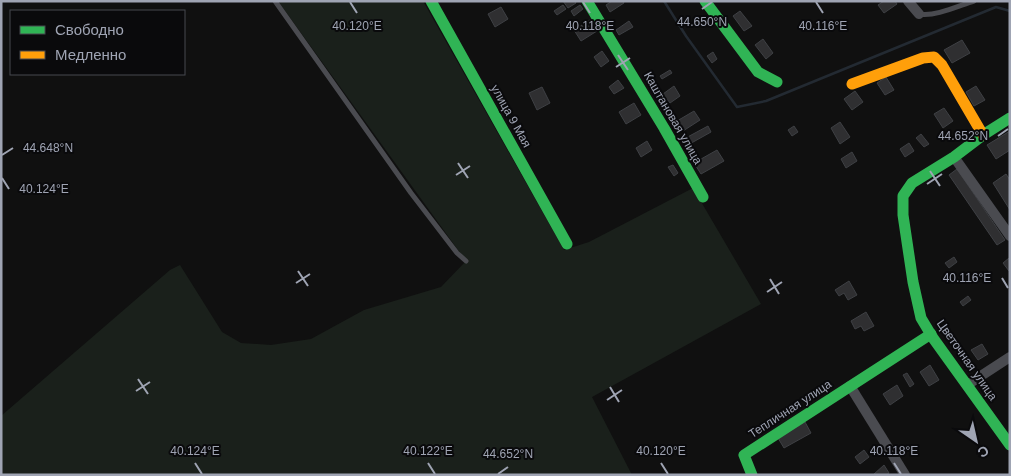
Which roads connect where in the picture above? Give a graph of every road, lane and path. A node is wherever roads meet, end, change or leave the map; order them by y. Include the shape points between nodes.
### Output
1 (275, 1) edge
2 (431, 1) edge
3 (587, 1) edge
4 (705, 1) edge
5 (908, 1) edge
6 (974, 1) edge
7 (919, 14) joint
8 (777, 82) dead end
9 (852, 84) dead end
10 (1010, 118) edge
11 (983, 135) junction
12 (954, 157) junction
13 (703, 197) dead end
14 (1010, 236) edge
15 (567, 244) dead end
16 (466, 261) dead end
17 (931, 334) junction
18 (1010, 357) edge
19 (967, 385) junction
20 (850, 386) junction
21 (1010, 445) edge
22 (752, 475) edge
23 (905, 475) edge

1 - 16 lane via 411,193
2 - 15 street, улица 9 Мая
3 - 13 street, Каштановая улица
4 - 8 street via 758,72
5 - 7 street
6 - 7 lane via 937,14
9 - 11 street via 934,57 942,65
10 - 11 street
11 - 12 street
12 - 14 street
12 - 17 street, Цветочная улица via 912,183 903,196 913,282 921,318
17 - 19 street, Цветочная улица
17 - 20 street, Тепличная улица
18 - 19 street
19 - 21 street, Цветочная улица
20 - 22 street, Тепличная улица via 744,455
20 - 23 street, Тепличная улица

